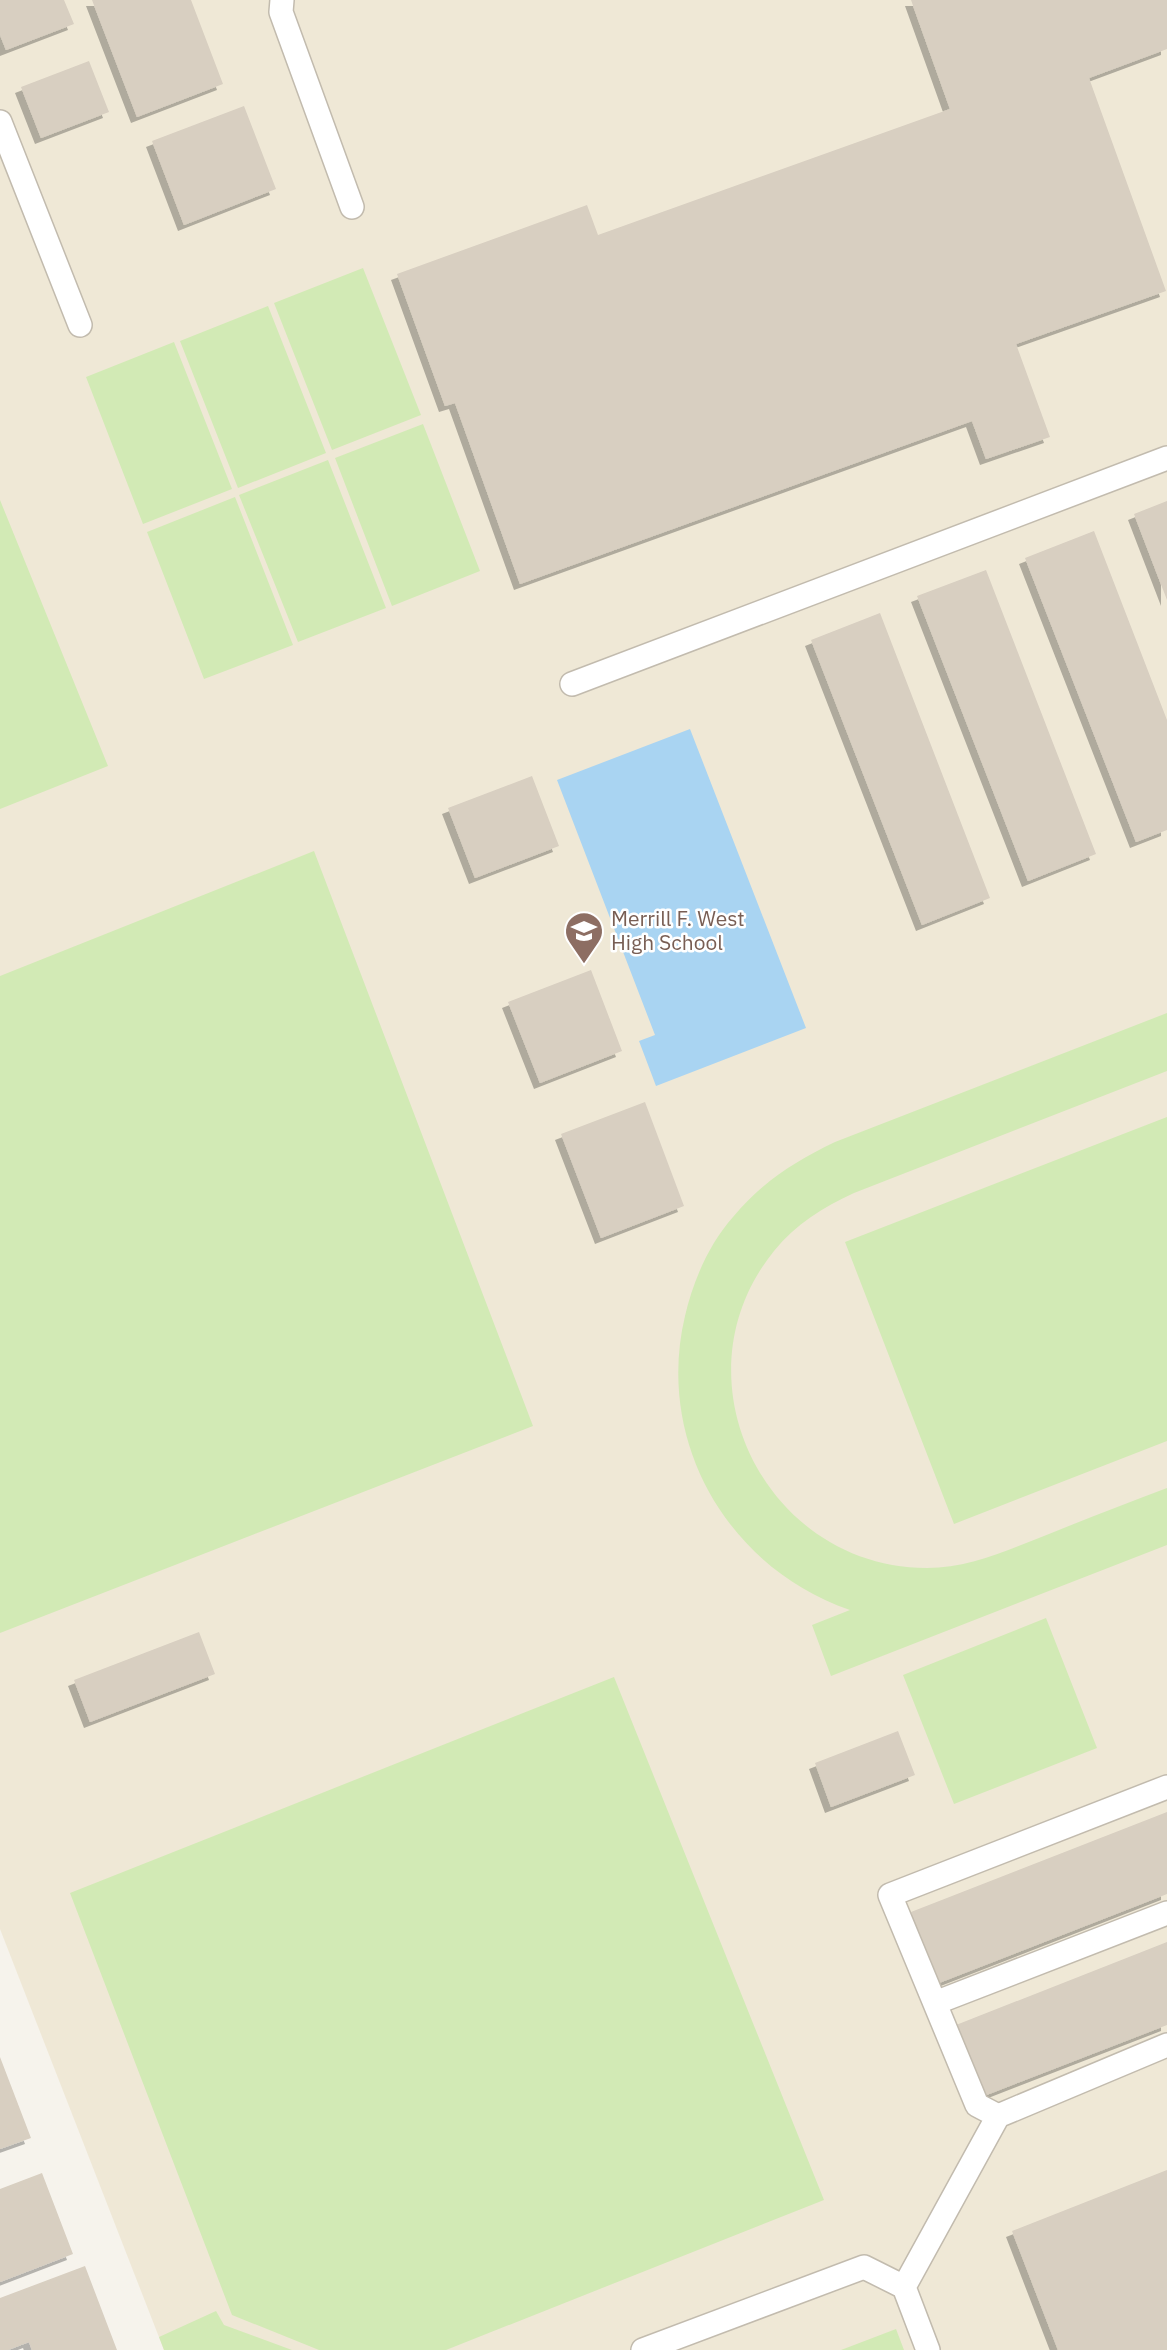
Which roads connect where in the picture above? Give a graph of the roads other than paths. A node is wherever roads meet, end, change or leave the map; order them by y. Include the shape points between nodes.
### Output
1 (282, 0) edge
2 (0, 122) edge
3 (352, 207) dead end
4 (80, 326) dead end
5 (1167, 458) edge
6 (572, 684) dead end
7 (1167, 1787) edge
8 (1167, 1913) edge
9 (934, 2003) junction
10 (1167, 2045) edge
11 (998, 2116) junction
12 (904, 2287) junction
13 (643, 2350) edge
14 (928, 2350) edge

1 - 3 lane via 281,12
2 - 4 lane
5 - 6 lane
7 - 9 lane via 890,1895
8 - 9 lane
9 - 11 lane via 976,2105
10 - 11 lane
11 - 12 lane
12 - 13 lane via 864,2267
12 - 14 lane

